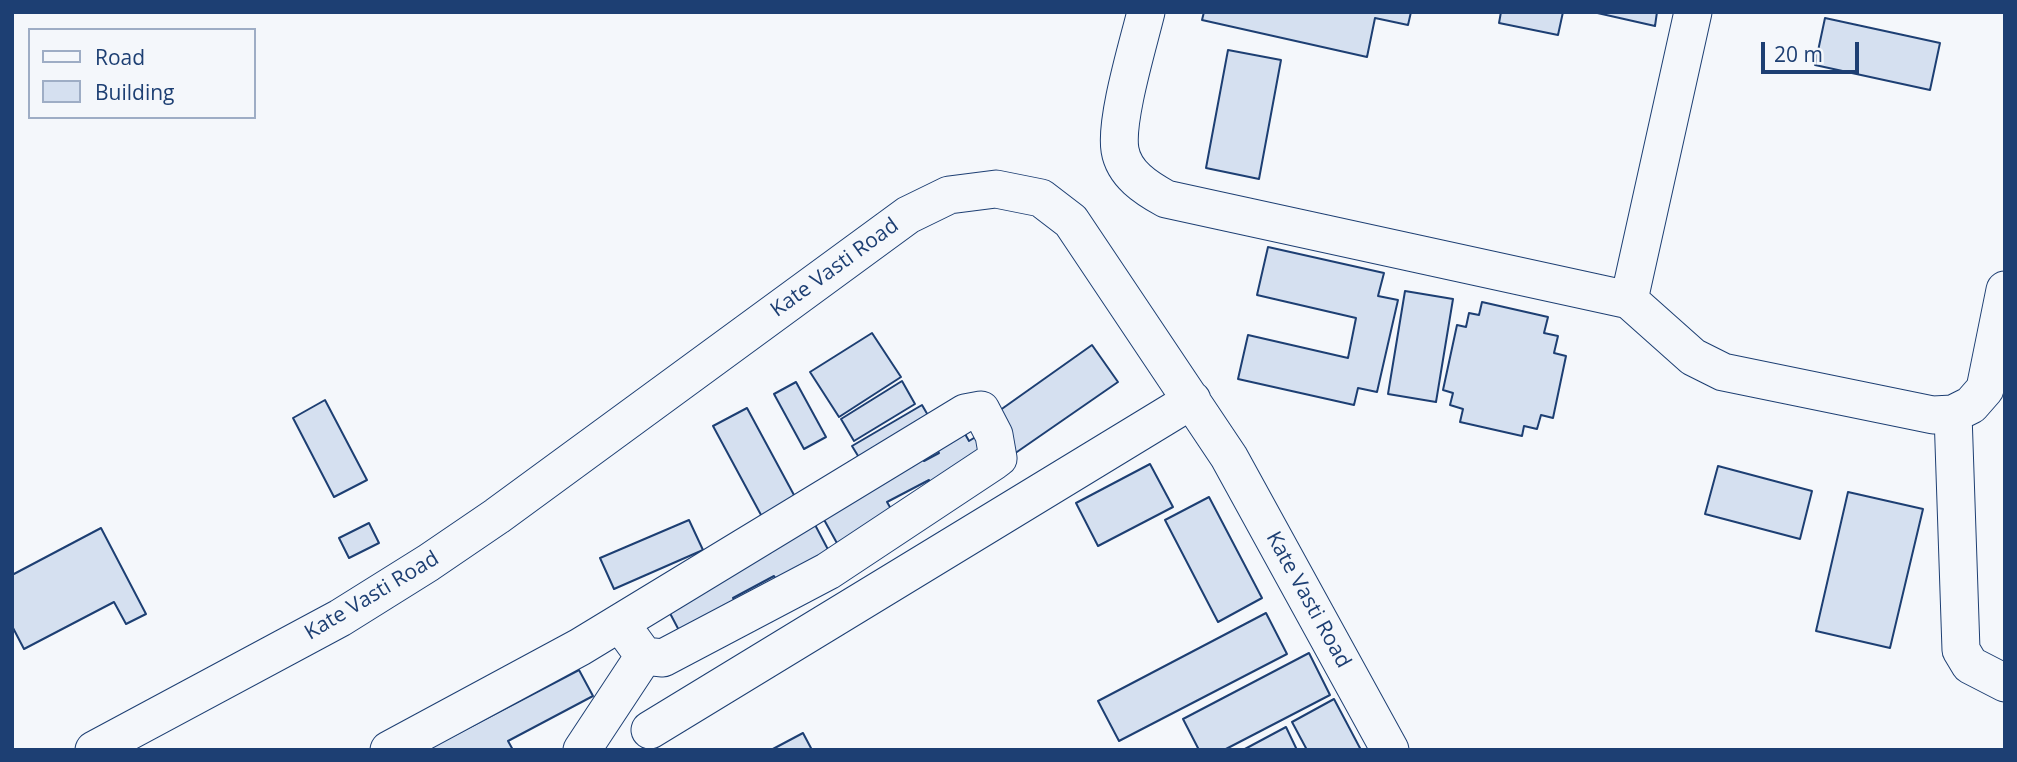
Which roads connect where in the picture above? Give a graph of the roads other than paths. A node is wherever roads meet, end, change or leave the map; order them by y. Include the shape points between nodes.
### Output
1 (1146, 12) edge
2 (1693, 12) edge
3 (2005, 290) edge
4 (1629, 300) junction
5 (1192, 400) junction
6 (1952, 414) junction
7 (623, 621) junction
8 (644, 656) junction
9 (2005, 683) edge
10 (650, 730) dead end
11 (94, 750) edge
12 (389, 750) edge
13 (582, 750) edge
14 (1390, 750) edge

1 - 4 street via 1121,123 1120,151 1141,186 1166,199
2 - 4 street
3 - 6 street via 1984,389 1971,405
4 - 6 street via 1693,357 1723,372 1933,415
5 - 10 street
5 - 11 street, Kate Vasti Road via 1071,221 1041,198 996,189 949,195 908,215 428,563 340,618
5 - 14 street, Kate Vasti Road via 1229,457
6 - 9 street via 1961,650 1970,665
7 - 8 street
7 - 8 street via 965,413 981,410 997,445 994,461 828,571 663,658
7 - 12 street
8 - 13 street

